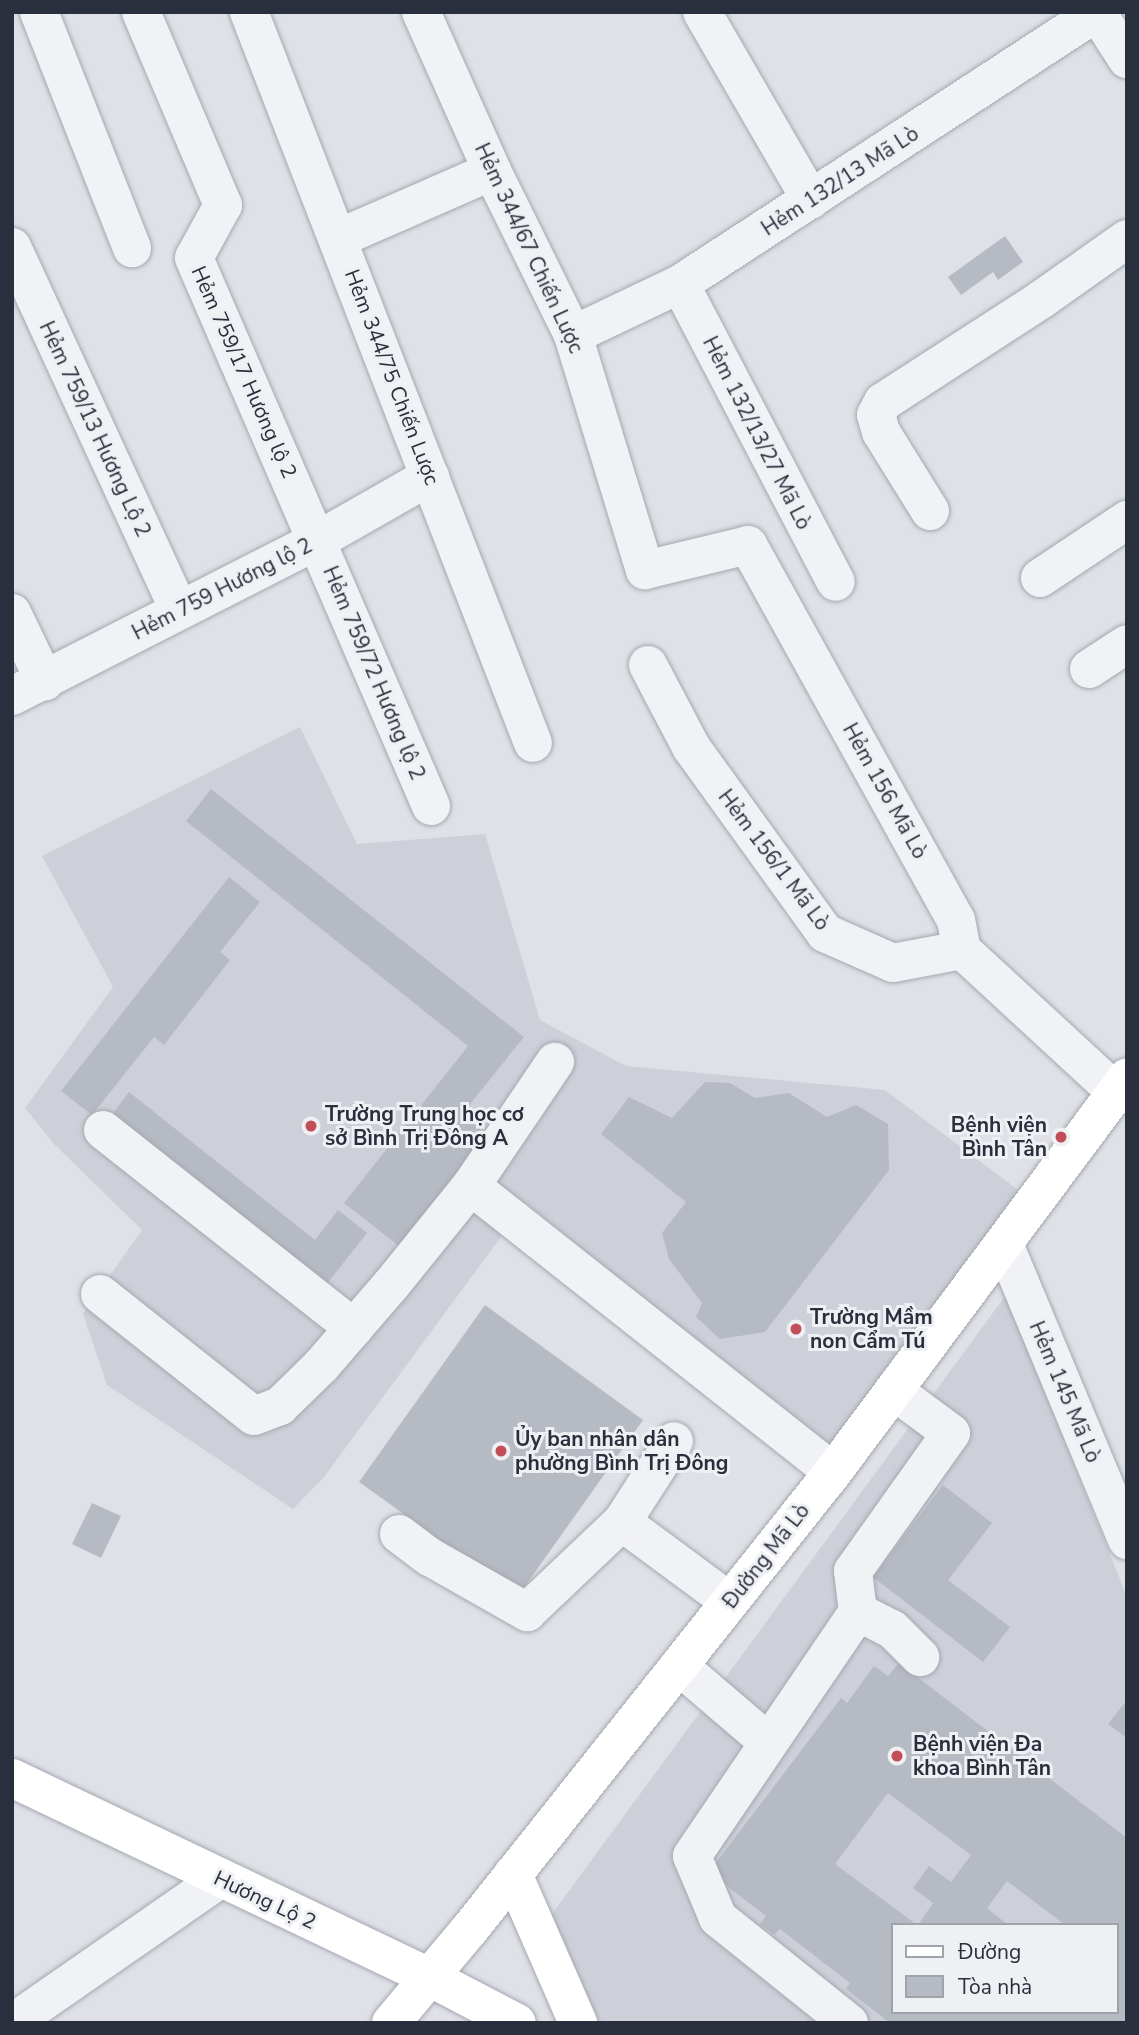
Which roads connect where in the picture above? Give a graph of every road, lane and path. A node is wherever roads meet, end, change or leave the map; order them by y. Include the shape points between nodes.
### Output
1 (38, 12) edge
2 (141, 12) edge
3 (249, 12) edge
4 (421, 12) edge
5 (702, 12) edge
6 (1099, 13) edge
7 (1127, 59) edge
8 (492, 171) junction
9 (811, 200) junction
10 (339, 238) junction
11 (1127, 239) edge
12 (12, 247) edge
13 (132, 248) dead end
14 (680, 284) junction
15 (573, 335) junction
16 (430, 476) junction
17 (930, 511) dead end
18 (798, 512) junction
19 (1127, 520) edge
20 (318, 540) junction
21 (748, 545) junction
22 (1040, 578) dead end
23 (836, 582) dead end
24 (179, 610) junction
25 (12, 613) edge
26 (1127, 644) edge
27 (648, 665) dead end
28 (1088, 669) dead end
29 (29, 689) edge
30 (533, 743) dead end
31 (431, 806) dead end
32 (962, 950) junction
33 (555, 1062) dead end
34 (1122, 1085) edge
35 (103, 1130) dead end
36 (471, 1186) junction
37 (1004, 1244) junction
38 (100, 1294) dead end
39 (354, 1328) junction
40 (894, 1391) junction
41 (674, 1441) dead end
42 (833, 1472) junction
43 (622, 1522) junction
44 (399, 1534) dead end
45 (1127, 1540) edge
46 (730, 1602) junction
47 (858, 1612) junction
48 (919, 1657) dead end
49 (679, 1666) junction
50 (768, 1742) junction
51 (12, 1778) edge
52 (513, 1874) junction
53 (220, 1879) junction
54 (429, 1977) junction
55 (12, 2023) edge
56 (391, 2023) edge
57 (517, 2023) edge
58 (578, 2023) edge
59 (849, 2023) edge

1 - 13 street
2 - 20 street, Hẻm 759/17 Hương lộ 2 via 223,205 194,258
3 - 10 street, Hẻm 344/75 Chiến Lược
4 - 8 street, Hẻm 344/67 Chiến Lược
5 - 9 street
6 - 7 street
6 - 9 street, Hẻm 132/13 Mã Lò
8 - 10 street
8 - 15 street, Hẻm 344/67 Chiến Lược
9 - 14 street, Hẻm 132/13 Mã Lò
10 - 16 street, Hẻm 344/75 Chiến Lược
11 - 17 street via 883,402 876,415 881,432
12 - 24 street, Hẻm 759/13 Hương Lộ 2
14 - 15 street, Hẻm 132/13 Mã Lò
14 - 18 street, Hẻm 132/13/27 Mã Lò
15 - 21 street, Hẻm 344/67 Chiến Lược via 645,570
16 - 20 street, Hẻm 759 Hương lộ 2
16 - 30 street, Hẻm 344/75 Chiến Lược
18 - 21 street
18 - 23 street, Hẻm 132/13/27 Mã Lò
19 - 22 street
20 - 24 street, Hẻm 759 Hương lộ 2
20 - 31 street, Hẻm 759/72 Hương lộ 2
21 - 32 street, Hẻm 156 Mã Lò via 956,920
24 - 29 street, Hẻm 759 Hương lộ 2
25 - 29 street
26 - 28 street
27 - 32 street, Hẻm 156/1 Mã Lò via 691,747 825,933 893,963
32 - 34 street
33 - 36 street
34 - 37 main road, Đường Mã Lò
35 - 39 street
36 - 39 street
36 - 42 street
37 - 40 main road, Đường Mã Lò
37 - 45 street, Hẻm 145 Mã Lò
38 - 39 street via 254,1416 280,1406
40 - 42 main road, Đường Mã Lò
40 - 47 street via 951,1433 853,1571
41 - 43 street
42 - 46 main road, Đường Mã Lò
43 - 44 street via 527,1612 430,1558
43 - 46 street
46 - 49 main road, Đường Mã Lò
47 - 48 street via 892,1629
47 - 50 street
49 - 50 street
49 - 52 main road, Đường Mã Lò
50 - 59 street via 692,1856 718,1918
51 - 53 main road, Hương Lộ 2
52 - 54 main road, Đường Mã Lò
52 - 58 main road
53 - 54 main road, Hương Lộ 2
53 - 55 street
54 - 56 main road, Đường Mã Lò
54 - 57 main road, Hương Lộ 2

